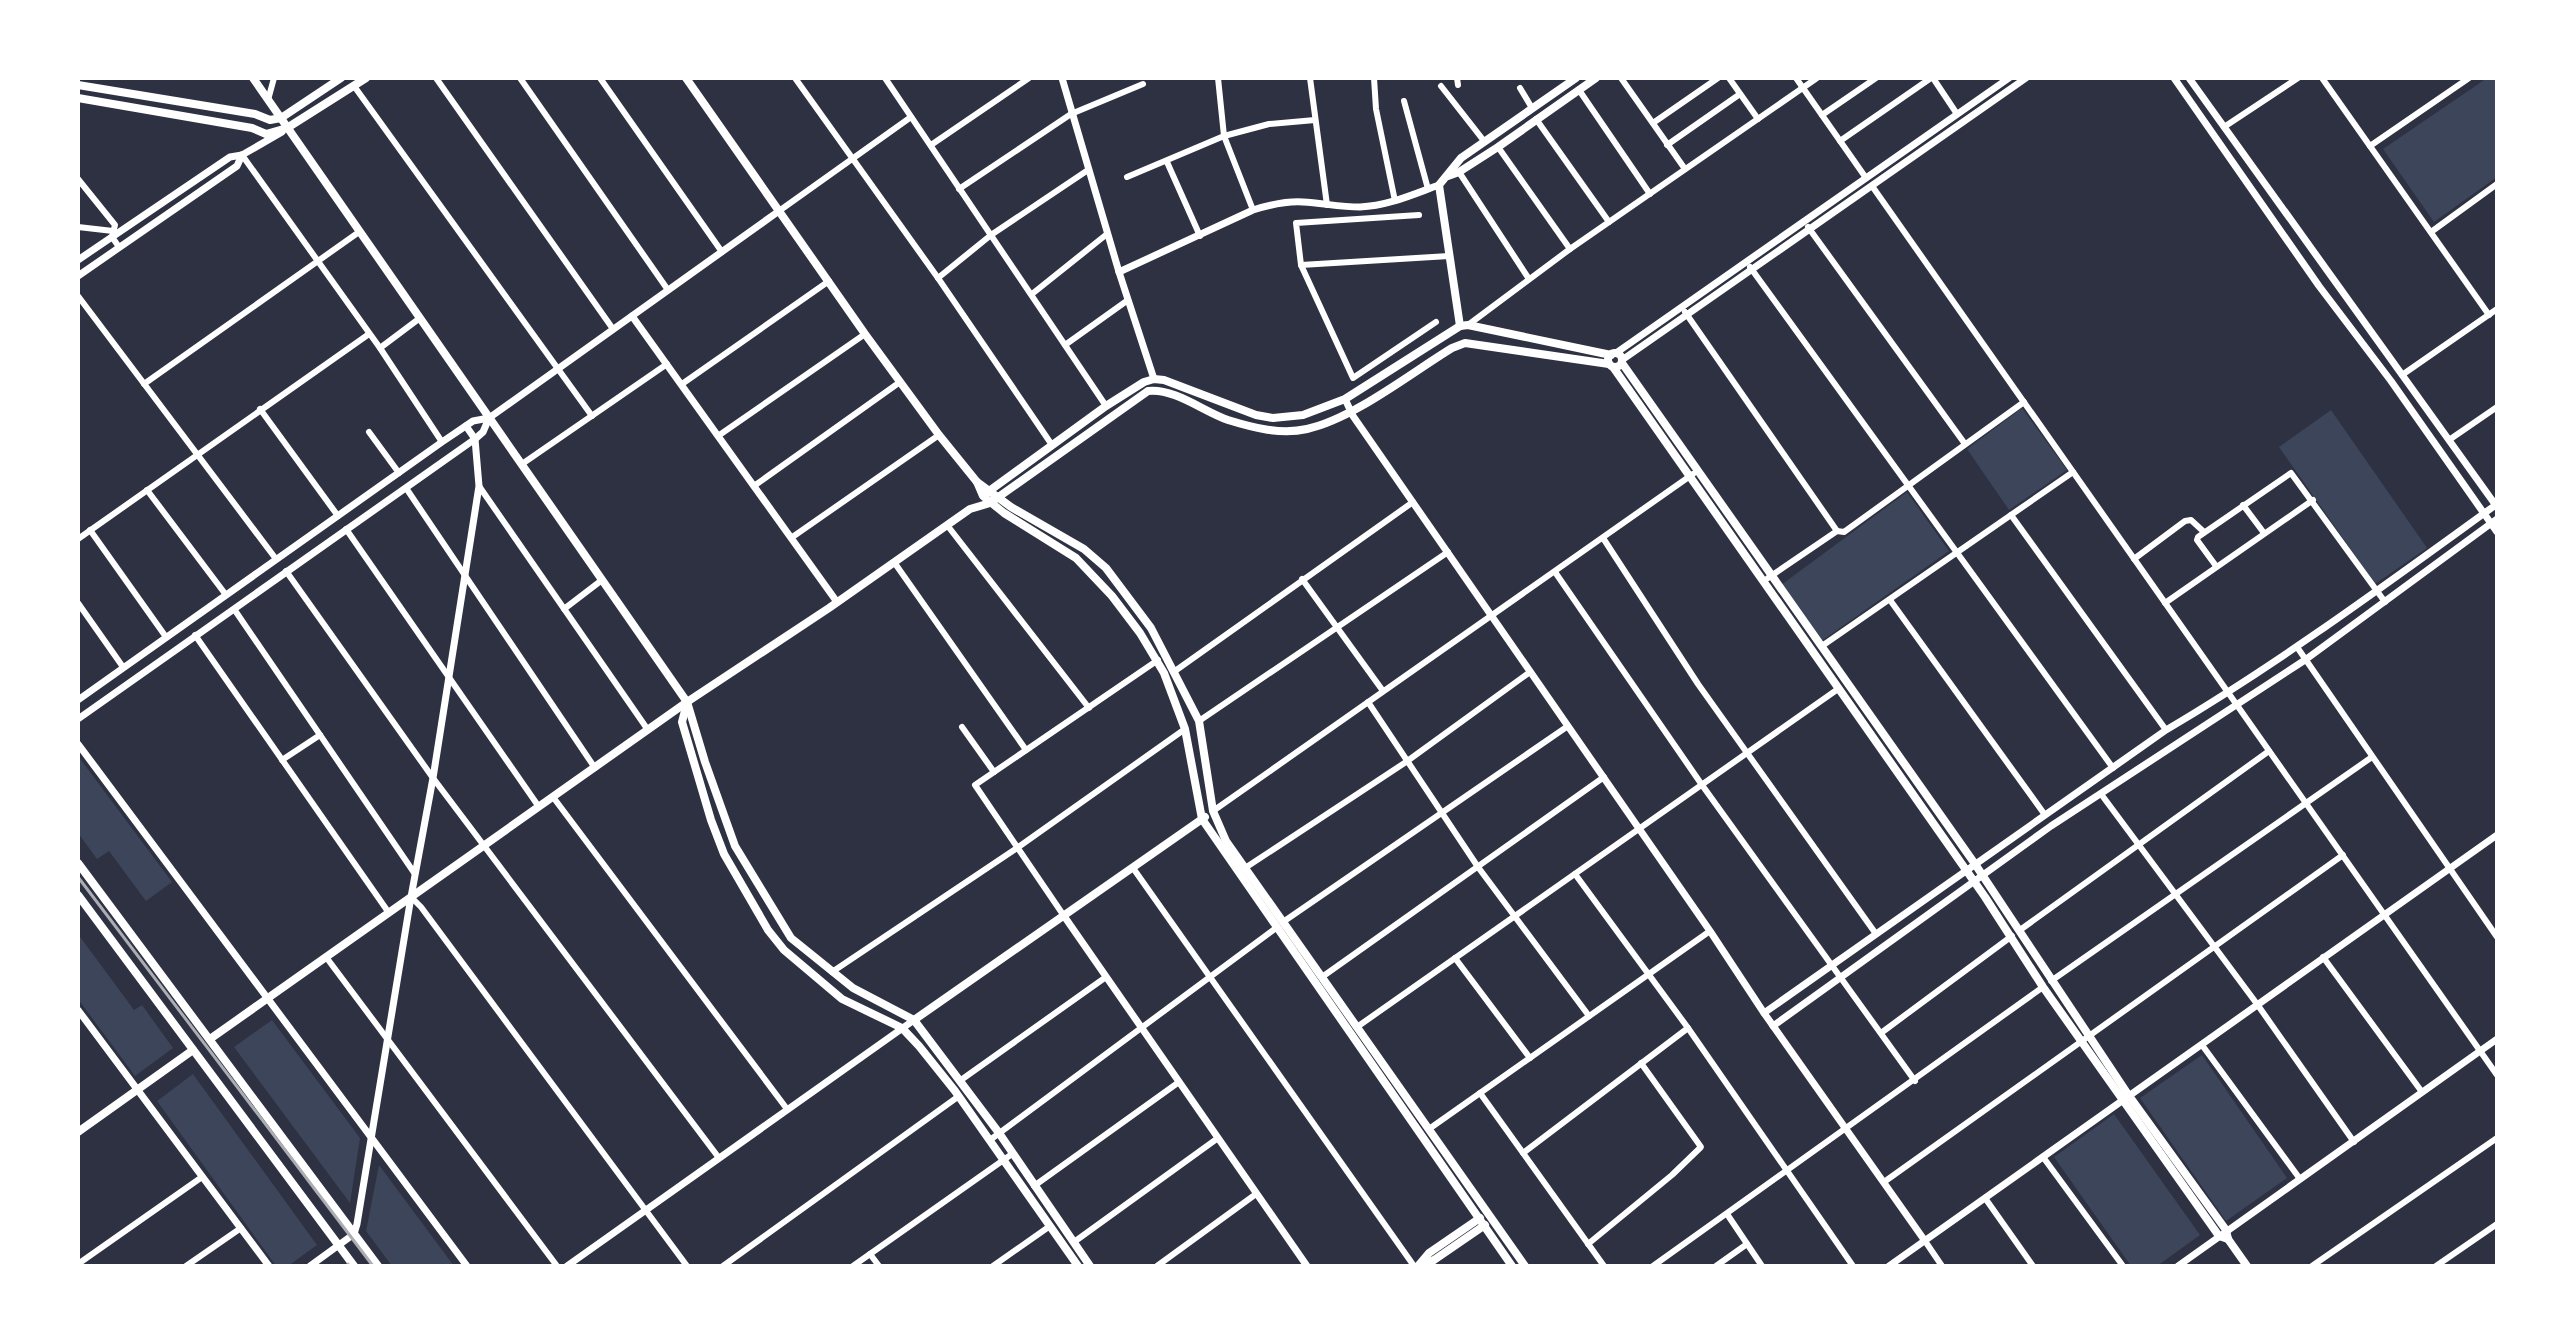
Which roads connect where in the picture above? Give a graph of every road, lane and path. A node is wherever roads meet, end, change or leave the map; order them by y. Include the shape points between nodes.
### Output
1 (253, 78) edge
2 (274, 78) edge
3 (341, 78) edge
4 (366, 78) edge
5 (436, 78) edge
6 (520, 78) edge
7 (600, 78) edge
8 (686, 78) edge
9 (795, 78) edge
10 (885, 78) edge
11 (1029, 78) edge
12 (1062, 78) edge
13 (1218, 78) edge
14 (1310, 78) edge
15 (1374, 78) edge
16 (1576, 78) edge
17 (1596, 78) edge
18 (1621, 78) edge
19 (1718, 78) edge
20 (1729, 78) edge
21 (1796, 78) edge
22 (1817, 78) edge
23 (1876, 78) edge
24 (1932, 78) edge
25 (2009, 78) edge
26 (2026, 78) edge
27 (2174, 78) edge
28 (2189, 78) edge
29 (2298, 78) edge
30 (2322, 78) edge
31 (2469, 78) edge
32 (1143, 84) dead end
33 (78, 85) edge
34 (354, 86) junction
35 (1441, 86) dead end
36 (1520, 88) dead end
37 (1803, 88) junction
38 (1579, 90) junction
39 (1740, 94) junction
40 (78, 98) edge
41 (268, 100) junction
42 (1404, 101) dead end
43 (1532, 108) junction
44 (1071, 114) junction
45 (1957, 114) junction
46 (1822, 115) junction
47 (911, 117) junction
48 (281, 118) junction
49 (1536, 119) junction
50 (1758, 119) junction
51 (1315, 120) junction
52 (1653, 123) junction
53 (2224, 127) junction
54 (287, 128) junction
55 (1224, 136) junction
56 (1484, 141) junction
57 (1840, 141) junction
58 (931, 145) junction
59 (1667, 145) junction
60 (2370, 146) junction
61 (1498, 147) junction
62 (242, 155) junction
63 (851, 158) junction
64 (1167, 162) junction
65 (1685, 169) junction
66 (1088, 170) junction
67 (1459, 172) junction
68 (1448, 176) junction
69 (1127, 177) dead end
70 (1866, 178) junction
71 (78, 179) edge
72 (2497, 184) edge
73 (1439, 185) junction
74 (1872, 186) junction
75 (959, 189) junction
76 (1428, 189) junction
77 (1650, 194) junction
78 (1395, 201) junction
79 (1327, 206) junction
80 (1253, 210) junction
81 (779, 211) junction
82 (1419, 215) dead end
83 (1804, 220) junction
84 (1609, 222) junction
85 (78, 227) edge
86 (1810, 229) junction
87 (359, 232) junction
88 (2431, 232) junction
89 (113, 234) junction
90 (1107, 234) junction
91 (991, 235) junction
92 (1200, 236) junction
93 (119, 247) junction
94 (1570, 249) junction
95 (722, 252) junction
96 (1449, 256) junction
97 (78, 260) edge
98 (318, 261) junction
99 (1745, 261) junction
100 (1301, 265) junction
101 (1752, 270) junction
102 (1119, 272) junction
103 (78, 276) edge
104 (938, 278) junction
105 (1529, 279) junction
106 (830, 281) junction
107 (668, 290) junction
108 (1032, 294) junction
109 (78, 296) edge
110 (1128, 300) junction
111 (1681, 306) junction
112 (2497, 309) edge
113 (1687, 315) junction
114 (2489, 315) junction
115 (632, 316) junction
116 (420, 318) junction
117 (1436, 322) dead end
118 (1464, 326) junction
119 (613, 329) junction
120 (369, 334) junction
121 (865, 334) junction
122 (1065, 345) junction
123 (380, 348) junction
124 (1615, 360) junction
125 (667, 364) junction
126 (557, 369) junction
127 (2402, 375) junction
128 (1154, 379) junction
129 (900, 382) junction
130 (144, 384) junction
131 (682, 384) junction
132 (1345, 399) junction
133 (2024, 402) junction
134 (1106, 406) junction
135 (2497, 407) edge
136 (260, 409) junction
137 (1351, 412) junction
138 (592, 416) junction
139 (489, 418) junction
140 (466, 426) junction
141 (369, 432) dead end
142 (939, 435) junction
143 (718, 436) junction
144 (475, 439) junction
145 (2449, 440) junction
146 (442, 442) junction
147 (1965, 444) junction
148 (1052, 445) junction
149 (197, 454) junction
150 (522, 464) junction
151 (1699, 470) junction
152 (2073, 472) junction
153 (399, 473) junction
154 (1689, 477) junction
155 (1907, 485) junction
156 (479, 486) junction
157 (754, 486) junction
158 (406, 488) junction
159 (147, 490) junction
160 (987, 498) junction
161 (2313, 500) junction
162 (1413, 502) junction
163 (2243, 505) junction
164 (2496, 505) edge
165 (2484, 513) junction
166 (2011, 515) junction
167 (338, 516) junction
168 (2494, 521) edge
169 (947, 525) junction
170 (346, 529) junction
171 (90, 530) junction
172 (1837, 531) junction
173 (2204, 532) junction
174 (2497, 532) edge
175 (2264, 533) junction
176 (791, 538) junction
177 (1603, 538) junction
178 (78, 539) edge
179 (1448, 552) junction
180 (1956, 554) junction
181 (276, 559) junction
182 (2134, 559) junction
183 (894, 562) junction
184 (2216, 566) junction
185 (286, 571) junction
186 (1555, 572) junction
187 (463, 574) junction
188 (1772, 575) junction
189 (1302, 579) junction
190 (602, 580) junction
191 (1762, 582) junction
192 (2378, 591) junction
193 (226, 595) junction
194 (1890, 600) junction
195 (837, 602) junction
196 (2385, 602) junction
197 (78, 603) edge
198 (2165, 603) junction
199 (234, 609) junction
200 (564, 609) junction
201 (1492, 616) junction
202 (1337, 627) junction
203 (195, 635) junction
204 (166, 637) junction
205 (1822, 646) junction
206 (2297, 647) junction
207 (1158, 660) junction
208 (2305, 660) junction
209 (123, 667) junction
210 (1175, 671) junction
211 (1530, 672) junction
212 (449, 678) junction
213 (1838, 689) junction
214 (1383, 691) junction
215 (2228, 693) junction
216 (78, 700) edge
217 (687, 702) junction
218 (1368, 702) junction
219 (2238, 705) junction
220 (1089, 708) junction
221 (78, 719) edge
222 (1199, 721) junction
223 (1568, 726) junction
224 (962, 727) dead end
225 (1185, 729) junction
226 (648, 730) junction
227 (2166, 730) junction
228 (320, 735) junction
229 (78, 744) edge
230 (1026, 750) junction
231 (2269, 751) junction
232 (1747, 753) junction
233 (2372, 757) junction
234 (282, 760) junction
235 (1406, 762) junction
236 (595, 768) junction
237 (2113, 768) junction
238 (994, 772) junction
239 (1604, 777) junction
240 (433, 778) junction
241 (1702, 785) junction
242 (2101, 794) junction
243 (553, 797) junction
244 (2306, 803) junction
245 (539, 807) junction
246 (1213, 811) junction
247 (1443, 813) junction
248 (2045, 815) junction
249 (1202, 819) junction
250 (1639, 829) junction
251 (2497, 835) edge
252 (2140, 845) junction
253 (484, 846) junction
254 (1017, 848) junction
255 (2343, 855) junction
256 (78, 863) edge
257 (1975, 864) junction
258 (1478, 867) junction
259 (1133, 868) junction
260 (1245, 868) junction
261 (2449, 869) junction
262 (1966, 871) junction
263 (415, 874) junction
264 (1575, 874) junction
265 (1982, 876) junction
266 (1974, 882) junction
267 (2177, 894) junction
268 (78, 895) edge
269 (411, 897) junction
270 (389, 913) junction
271 (2384, 914) junction
272 (1064, 916) junction
273 (1515, 916) junction
274 (1280, 925) junction
275 (1710, 931) junction
276 (2016, 933) junction
277 (1876, 934) junction
278 (2497, 937) edge
279 (2216, 948) junction
280 (326, 957) junction
281 (2323, 957) junction
282 (1455, 958) junction
283 (1832, 966) junction
284 (832, 972) junction
285 (1648, 974) junction
286 (1209, 976) junction
287 (1106, 977) junction
288 (1322, 977) junction
289 (1841, 977) junction
290 (2047, 984) junction
291 (267, 998) junction
292 (2257, 1004) junction
293 (78, 1010) edge
294 (1764, 1013) junction
295 (1589, 1016) junction
296 (914, 1020) junction
297 (1140, 1026) junction
298 (1773, 1026) junction
299 (1357, 1027) junction
300 (902, 1028) junction
301 (1688, 1028) junction
302 (1881, 1033) junction
303 (210, 1039) junction
304 (388, 1039) junction
305 (2497, 1039) edge
306 (2086, 1040) junction
307 (2202, 1045) junction
308 (193, 1050) junction
309 (2480, 1051) junction
310 (1530, 1058) junction
311 (1641, 1063) junction
312 (2497, 1075) edge
313 (961, 1080) junction
314 (1915, 1081) junction
315 (1179, 1082) junction
316 (139, 1089) junction
317 (2422, 1092) junction
318 (1480, 1093) junction
319 (959, 1096) junction
320 (2126, 1099) junction
321 (787, 1109) junction
322 (1429, 1129) junction
323 (1848, 1129) junction
324 (78, 1132) edge
325 (999, 1133) junction
326 (372, 1138) junction
327 (1218, 1138) junction
328 (2497, 1138) edge
329 (990, 1140) junction
330 (2354, 1142) junction
331 (1523, 1153) junction
332 (1008, 1157) junction
333 (2043, 1157) junction
334 (719, 1158) junction
335 (1788, 1172) junction
336 (202, 1177) junction
337 (2300, 1179) junction
338 (1884, 1182) junction
339 (1034, 1186) junction
340 (1256, 1194) junction
341 (1985, 1198) junction
342 (646, 1210) junction
343 (1727, 1214) junction
344 (1490, 1216) junction
345 (1481, 1222) junction
346 (2497, 1224) edge
347 (1050, 1226) junction
348 (241, 1228) junction
349 (354, 1234) junction
350 (2225, 1235) junction
351 (1925, 1241) junction
352 (1074, 1242) junction
353 (1588, 1244) junction
354 (1747, 1244) junction
355 (339, 1245) junction
356 (870, 1254) junction
357 (78, 1264) edge
358 (186, 1266) edge
359 (269, 1266) edge
360 (310, 1266) edge
361 (354, 1266) edge
362 (378, 1266) edge
363 (467, 1266) edge
364 (557, 1266) edge
365 (567, 1266) edge
366 (687, 1266) edge
367 (723, 1266) edge
368 (853, 1266) edge
369 (879, 1266) edge
370 (993, 1266) edge
371 (1078, 1266) edge
372 (1090, 1266) edge
373 (1157, 1266) edge
374 (1307, 1266) edge
375 (1418, 1266) edge
376 (1512, 1266) edge
377 (1525, 1266) edge
378 (1604, 1266) edge
379 (1653, 1266) edge
380 (1716, 1266) edge
381 (1762, 1266) edge
382 (1853, 1266) edge
383 (1889, 1266) edge
384 (1942, 1266) edge
385 (2033, 1266) edge
386 (2123, 1266) edge
387 (2178, 1266) edge
388 (2247, 1266) edge
389 (2312, 1266) edge
390 (2436, 1266) edge

1 - 41 main road
2 - 41 street
3 - 48 main road
4 - 34 main road
5 - 119 street
6 - 107 street
7 - 95 street
8 - 81 main road
9 - 63 street
10 - 47 street
11 - 58 street
12 - 44 street
13 - 55 street
14 - 51 street
15 - 78 street
16 - 43 main road
17 - 38 main road
18 - 52 street
19 - 52 street
20 - 39 street
21 - 37 street
22 - 37 street
23 - 46 street
24 - 45 street
24 - 57 street
25 - 45 street
26 - 74 street
27 - 165 street
28 - 53 street
29 - 53 street
30 - 60 street
31 - 60 street
32 - 44 street
33 - 48 main road
34 - 54 main road
34 - 126 street
35 - 56 street
36 - 43 street
37 - 46 street
37 - 50 street
38 - 49 main road
38 - 77 street
39 - 50 street
39 - 59 street
40 - 54 main road via 266,134
41 - 48 main road
42 - 76 street
43 - 56 main road
44 - 66 street
44 - 75 street
45 - 70 street
46 - 57 street
47 - 58 street
47 - 63 street
48 - 54 main road
49 - 61 main road
49 - 84 street
50 - 65 street
51 - 55 street via 1269,124
51 - 79 street
52 - 59 street
53 - 127 street
54 - 62 street
54 - 87 main road
55 - 64 street
55 - 80 street
56 - 68 main road via 1453,165
57 - 70 street
58 - 75 street
59 - 65 street
60 - 88 street
61 - 67 main road
61 - 94 street
62 - 89 street via 230,157
62 - 93 street via 237,166
62 - 98 street
63 - 81 street
63 - 104 street
64 - 69 street
64 - 92 street
65 - 77 street
66 - 90 street
66 - 91 street
67 - 68 main road
67 - 105 street
68 - 73 main road
70 - 83 street
71 - 89 street via 115,225
72 - 88 street
73 - 76 street
73 - 96 main road
74 - 86 street
74 - 133 street
75 - 91 street
76 - 78 street
77 - 84 street
78 - 79 street
79 - 80 street via 1292,202
80 - 92 street
81 - 95 street
81 - 106 main road
82 - 100 street via 1296,223
83 - 86 street
83 - 99 street
84 - 94 street
85 - 89 street
86 - 101 street
86 - 147 street
87 - 98 street
87 - 116 main road
88 - 114 street
89 - 93 street
89 - 97 street
90 - 102 street
90 - 108 street
91 - 104 street
91 - 108 street
92 - 102 street
93 - 103 street
94 - 105 street
95 - 107 street
96 - 100 street
96 - 118 main road
98 - 120 street
98 - 130 street
99 - 101 street
99 - 111 street
100 - 117 street via 1353,378
101 - 113 street
101 - 155 street
102 - 110 street
104 - 148 street
105 - 118 street
106 - 121 main road
106 - 131 street
107 - 115 street
108 - 122 street
109 - 130 street
110 - 122 street
110 - 128 street
111 - 113 street
111 - 124 street
112 - 114 street
113 - 124 street
113 - 172 street
114 - 127 street
115 - 119 street
115 - 125 street
116 - 123 street
116 - 139 main road
118 - 124 main road
118 - 132 main road
119 - 126 street
120 - 123 street
120 - 136 street
121 - 129 main road
121 - 143 street
122 - 134 street
123 - 146 street
124 - 137 main road via 1465,343
124 - 151 main road
124 - 154 main road
125 - 131 street
125 - 138 street
126 - 138 street
126 - 139 street
127 - 145 street
128 - 132 main road via 1273,418 1303,415
128 - 134 main road
129 - 142 main road
129 - 157 street
130 - 149 street
131 - 143 street
132 - 137 street
133 - 147 street
133 - 152 street
134 - 148 main road
135 - 145 street
136 - 149 street
136 - 167 street
137 - 160 main road via 1307,429 1275,431 1217,416 1163,391 1148,391
137 - 162 street
138 - 150 street
139 - 140 street
139 - 144 street
139 - 150 main road
140 - 144 street
140 - 146 street
141 - 153 street
142 - 160 main road
142 - 176 street
143 - 157 street
144 - 156 street
144 - 158 street
145 - 164 street
146 - 153 street
147 - 155 street
148 - 160 main road
149 - 159 street
149 - 181 street
150 - 190 main road
151 - 154 street
151 - 188 main road
152 - 166 street
152 - 182 street
153 - 167 street
154 - 177 street
154 - 191 main road
155 - 172 street via 1844,532
155 - 180 street
156 - 187 street
156 - 200 street
157 - 176 street
158 - 170 street
158 - 187 street
159 - 171 street
159 - 193 street
160 - 169 main road
160 - 207 main road via 1076,558
160 - 210 main road via 1084,549 1106,568
161 - 163 street via 2291,473
161 - 175 street
161 - 192 street
162 - 179 street
162 - 189 street
163 - 173 street
163 - 175 street
164 - 165 street
165 - 168 street
165 - 192 street
166 - 180 street
166 - 227 street
167 - 181 street
168 - 174 street
168 - 196 street
169 - 183 main road
169 - 220 street
170 - 185 street
170 - 212 street
171 - 178 street
171 - 204 street
172 - 188 street
173 - 182 street via 2185,521
173 - 184 street via 2197,540
175 - 184 street
176 - 195 street
177 - 186 street
177 - 232 street
179 - 201 street
179 - 202 street
180 - 194 street
180 - 237 street
181 - 193 street
182 - 198 street
183 - 195 main road
183 - 230 street
184 - 198 street
185 - 199 street
185 - 240 street
186 - 201 street
186 - 241 street
187 - 212 street
187 - 236 street
188 - 191 street
188 - 205 main road
189 - 202 street
189 - 210 street
190 - 200 street
190 - 217 main road
191 - 213 main road
192 - 196 street
192 - 206 street
193 - 204 street
194 - 205 street
194 - 248 street
195 - 217 main road
196 - 208 street
197 - 209 street
198 - 215 street
199 - 203 street
199 - 228 street
200 - 226 street
201 - 211 street
201 - 214 street
202 - 214 street
202 - 222 street
203 - 221 street
203 - 234 street
204 - 209 street
205 - 257 main road
206 - 208 street
206 - 215 street
207 - 220 street
207 - 225 main road
208 - 219 street
208 - 233 street
209 - 216 street
210 - 222 main road
211 - 223 street
211 - 235 street
212 - 240 street
212 - 245 street
213 - 232 street
213 - 262 main road
214 - 218 street
215 - 219 street
215 - 227 street
217 - 226 main road
217 - 284 main road via 735,846 791,938
217 - 300 main road via 682,722 711,820 724,854 768,930 842,999
218 - 235 street
218 - 246 street
219 - 231 street
219 - 242 street
220 - 230 street
222 - 246 main road
223 - 239 street
223 - 247 street
224 - 238 street
225 - 249 main road
225 - 254 street
226 - 236 main road
227 - 237 street
228 - 234 street
228 - 263 street
229 - 291 street
230 - 238 street
231 - 244 street
231 - 252 street
232 - 241 street
232 - 277 street
233 - 244 street
233 - 261 street
234 - 270 street
235 - 247 street
235 - 260 street
236 - 243 main road
237 - 248 street
238 - 254 street via 975,788
239 - 250 street
239 - 258 street
240 - 253 street
240 - 263 street
241 - 250 street
241 - 283 street
242 - 252 street
242 - 265 street
243 - 245 main road
243 - 321 street
244 - 255 street
244 - 267 street
245 - 253 main road
246 - 249 main road
246 - 260 main road
247 - 258 street
247 - 274 street
248 - 257 street
249 - 259 main road
249 - 274 main road
250 - 264 street
250 - 275 street
251 - 261 street
252 - 267 street
252 - 276 street
253 - 269 main road
253 - 334 street
254 - 272 street
254 - 284 street
255 - 271 street
255 - 279 street
256 - 303 main road
257 - 262 street
257 - 265 main road
258 - 273 street
258 - 288 street
259 - 272 main road
259 - 286 street
260 - 274 main road
261 - 271 street
261 - 278 street
262 - 266 main road
262 - 277 street
263 - 269 street
264 - 273 street
264 - 285 street
265 - 266 street
265 - 276 main road
266 - 276 main road
266 - 289 street
267 - 279 street
267 - 290 street
268 - 308 main road
269 - 270 main road
269 - 304 street
269 - 342 street
270 - 280 main road
271 - 281 street
271 - 309 street
272 - 287 street
272 - 296 main road
273 - 282 street
273 - 295 street
274 - 286 street
274 - 288 main road
274 - 345 main road
275 - 285 street
275 - 294 street
276 - 290 main road
276 - 302 street
277 - 283 street
279 - 292 street
279 - 306 street
280 - 291 main road
280 - 304 street
281 - 292 street
281 - 317 street
282 - 299 street
282 - 310 street
283 - 289 street
283 - 294 street
284 - 296 main road
285 - 295 street
285 - 301 street
286 - 297 street
286 - 375 street
287 - 297 street
287 - 313 street
288 - 299 main road
289 - 298 street
289 - 302 street
290 - 306 main road
290 - 314 street
291 - 303 main road
291 - 326 street
292 - 307 street
292 - 330 street
293 - 316 street
294 - 298 street
295 - 310 street
296 - 300 street
296 - 313 main road
297 - 315 street
297 - 325 street
298 - 323 street
299 - 322 main road
300 - 319 main road
300 - 321 street
301 - 311 street
301 - 335 street
302 - 314 street
303 - 349 main road
304 - 326 street
304 - 364 street
305 - 309 street
306 - 320 main road
306 - 338 street
307 - 320 street
307 - 337 street
308 - 316 main road
308 - 355 main road
309 - 312 street
309 - 317 street
310 - 318 street
311 - 331 street
311 - 353 street via 1701,1147
313 - 325 main road
314 - 323 street
315 - 327 street
315 - 339 street
316 - 324 main road
316 - 336 street
317 - 330 street
318 - 322 street
318 - 331 street
319 - 329 main road
319 - 367 street
320 - 333 street
320 - 350 main road
321 - 334 street
322 - 344 main road
323 - 335 street
323 - 338 street
325 - 329 street
325 - 332 main road
326 - 349 street
326 - 363 street
327 - 340 street
327 - 352 street
328 - 389 street
329 - 332 main road
330 - 337 street
331 - 353 street
332 - 339 main road
332 - 347 main road
332 - 356 street
333 - 341 street
333 - 386 street
334 - 342 street
335 - 343 street
335 - 382 street
336 - 348 street
336 - 357 street
337 - 350 street
338 - 351 street
339 - 352 main road
340 - 373 street
340 - 374 street
341 - 351 street
341 - 385 street
342 - 365 street
342 - 366 street
343 - 354 street
343 - 379 street
344 - 345 main road
344 - 377 main road
345 - 375 main road via 1429,1253
345 - 376 main road
346 - 390 street
347 - 370 street
347 - 371 main road
348 - 358 street
348 - 359 street
349 - 355 street
349 - 362 main road
350 - 387 street
350 - 388 main road
351 - 383 street
351 - 384 street
352 - 372 main road
353 - 378 street
354 - 380 street
354 - 381 street
355 - 360 street
355 - 361 main road
356 - 368 street
356 - 369 street

